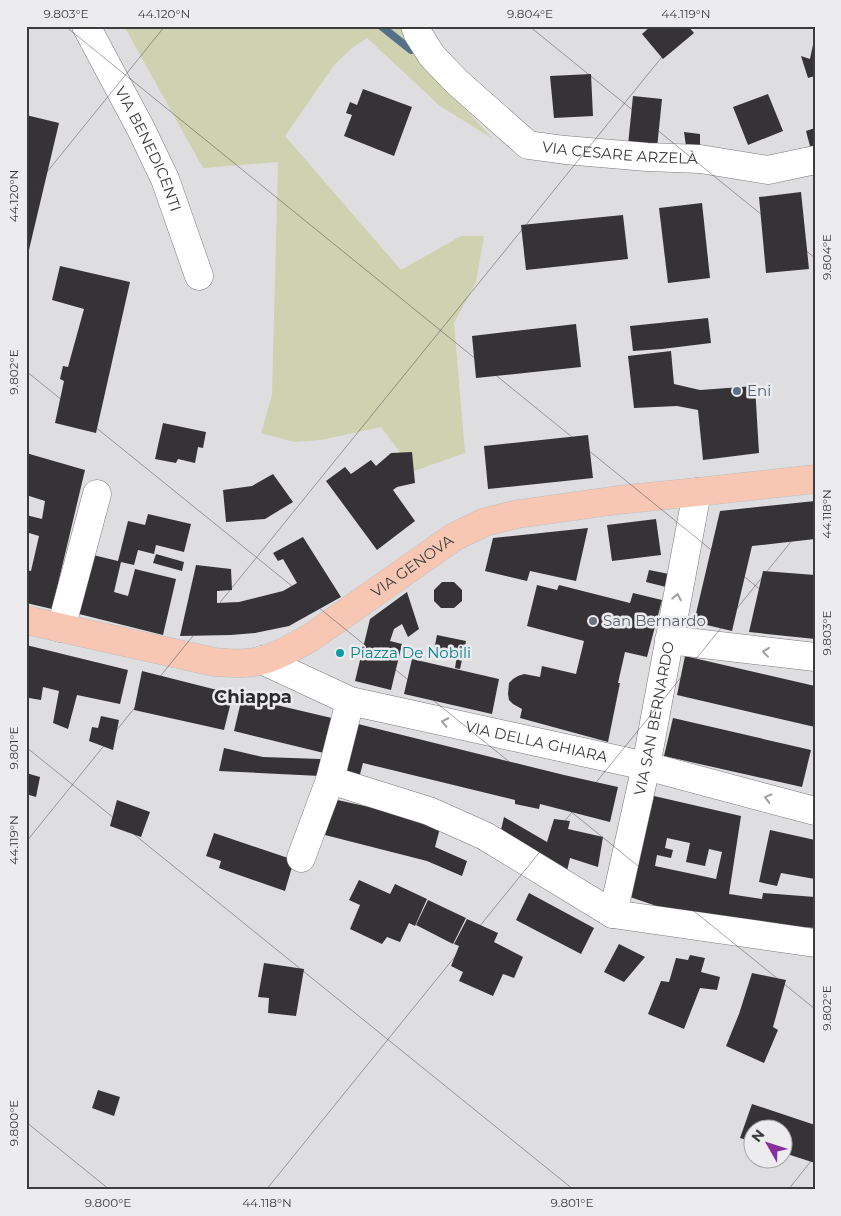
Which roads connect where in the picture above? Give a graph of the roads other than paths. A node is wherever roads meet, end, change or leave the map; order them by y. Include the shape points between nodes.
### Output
1 (86, 26) edge
2 (415, 26) edge
3 (815, 160) edge
4 (199, 276) dead end
5 (815, 479) edge
6 (697, 492) junction
7 (97, 494) dead end
8 (26, 620) edge
9 (61, 628) junction
10 (669, 640) junction
11 (815, 657) edge
12 (262, 660) junction
13 (350, 701) junction
14 (646, 766) junction
15 (330, 780) junction
16 (815, 811) edge
17 (301, 858) dead end
18 (613, 914) junction
19 (815, 942) edge

1 - 4 street, VIA BENEDICENTI via 165,180
2 - 3 street, VIA CESARE ARZELÀ via 432,56 528,145 700,159 768,170
5 - 6 main road, VIA GENOVA
10 -> 6 street, VIA SAN BERNARDO
6 - 12 main road, VIA GENOVA via 518,514 485,522 454,537 310,638
7 - 9 street
8 - 9 main road, VIA GENOVA
9 - 12 main road, VIA GENOVA via 214,662
11 -> 10 street
10 - 14 street, VIA SAN BERNARDO
12 - 13 street, VIA DELLA GHIARA
14 -> 13 street, VIA DELLA GHIARA
13 - 15 street
16 -> 14 street, VIA DELLA GHIARA
14 - 18 street, VIA SAN BERNARDO
15 - 17 street
15 - 18 street via 429,811 485,836
18 - 19 street

